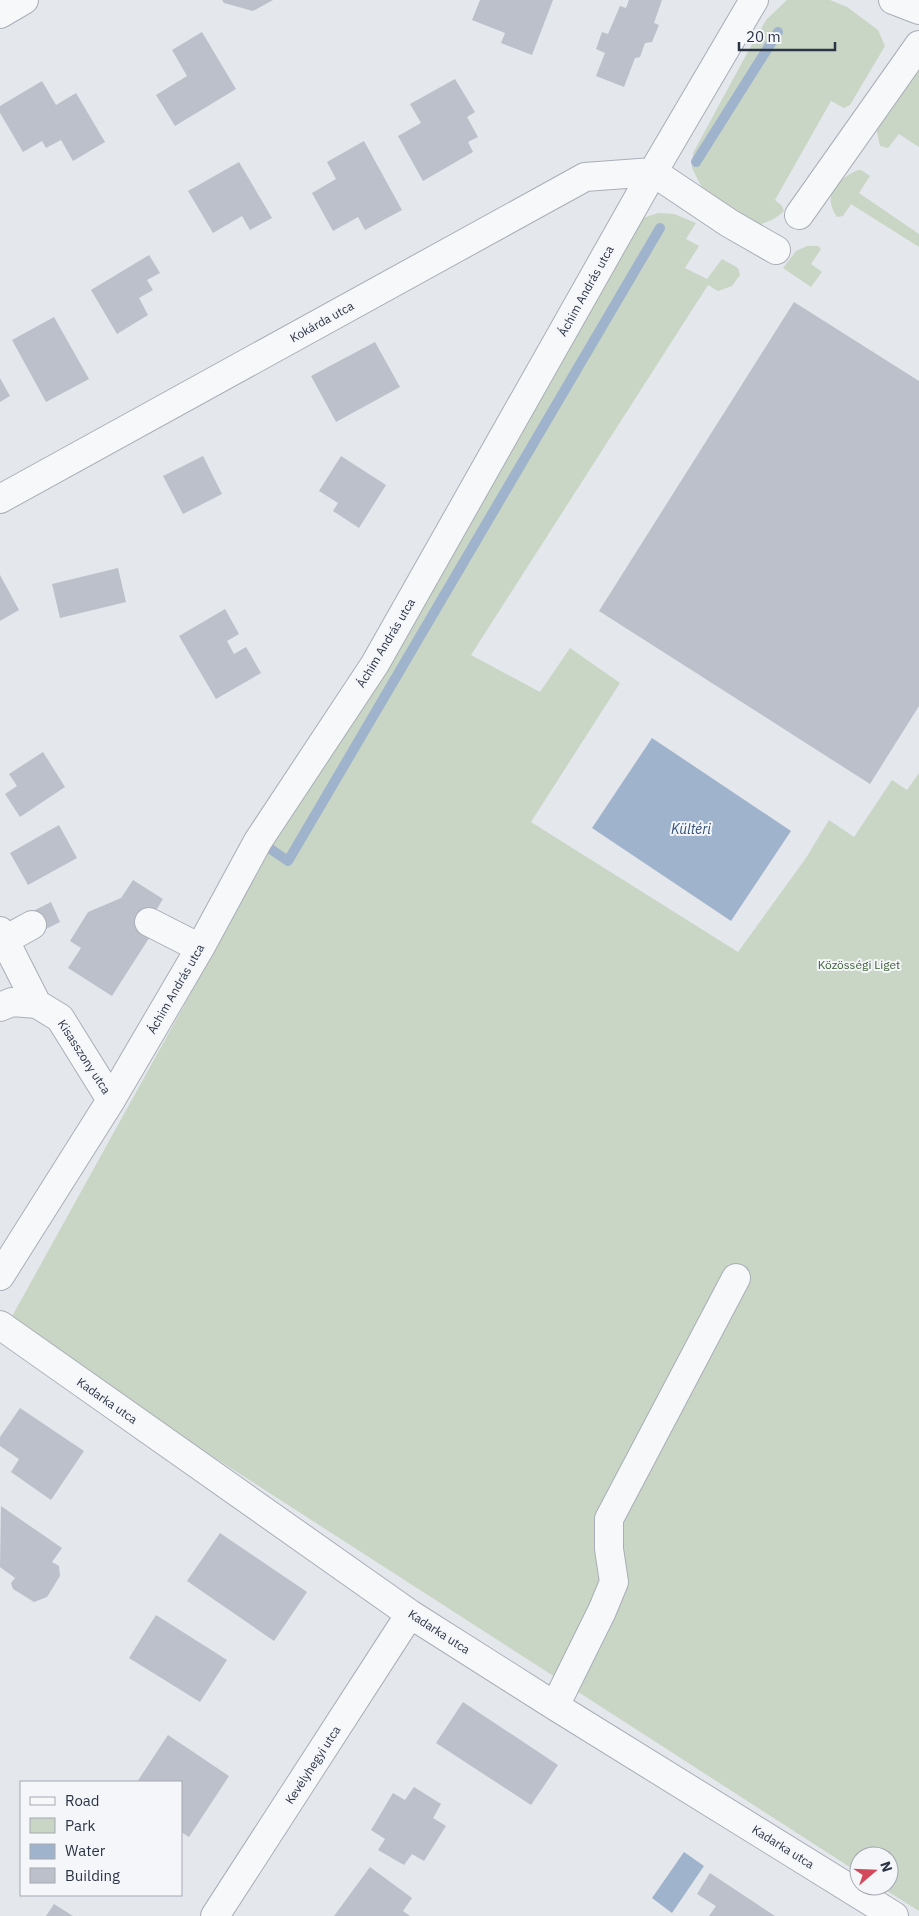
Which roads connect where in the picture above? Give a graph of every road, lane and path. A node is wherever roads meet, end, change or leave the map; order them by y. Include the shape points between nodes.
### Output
1 (24, 0) edge
2 (754, 0) edge
3 (893, 0) edge
4 (919, 10) edge
5 (0, 14) edge
6 (919, 45) edge
7 (653, 172) junction
8 (799, 216) dead end
9 (776, 250) dead end
10 (0, 499) edge
11 (149, 922) dead end
12 (32, 925) dead end
13 (2, 936) edge
14 (200, 948) junction
15 (37, 1004) junction
16 (0, 1007) edge
17 (111, 1100) junction
18 (0, 1276) edge
19 (736, 1278) dead end
20 (0, 1325) edge
21 (410, 1614) junction
22 (555, 1706) junction
23 (883, 1913) edge
24 (215, 1916) edge

1 - 5 street
2 - 7 street, Áchim András utca
3 - 4 street
6 - 8 street
7 - 9 street
7 - 10 street, Kokárda utca via 585,177
7 - 14 street, Áchim András utca via 375,664 258,841
11 - 14 street
12 - 13 street
13 - 15 street
14 - 17 street, Áchim András utca
15 - 16 street, Kisasszony utca via 12,1002
15 - 17 street, Kisasszony utca via 60,1018
17 - 18 street, Áchim András utca
19 - 22 street via 609,1519 614,1582
20 - 21 street, Kadarka utca
21 - 22 street, Kadarka utca
21 - 24 street, Kevélyhegyi utca
22 - 23 street, Kadarka utca

